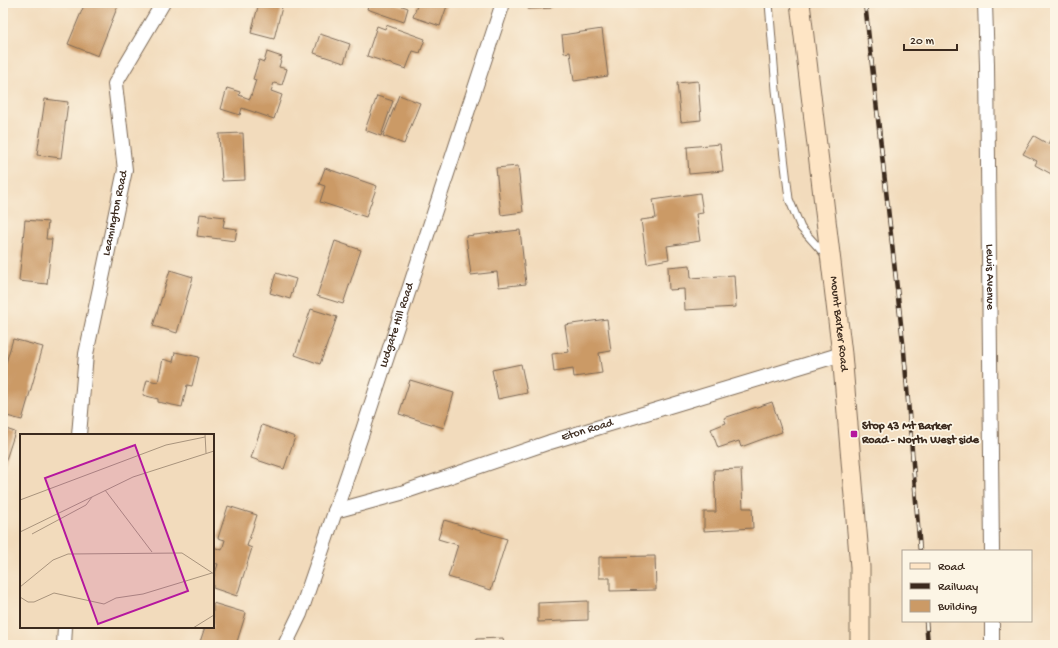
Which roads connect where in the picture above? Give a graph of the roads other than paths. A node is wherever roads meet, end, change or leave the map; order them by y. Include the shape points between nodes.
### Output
1 (163, 3) edge
2 (503, 3) edge
3 (769, 3) edge
4 (800, 3) edge
5 (985, 3) edge
6 (831, 262) junction
7 (842, 354) junction
8 (79, 434) edge
9 (335, 512) junction
10 (992, 550) edge
11 (992, 622) edge
12 (65, 628) edge
13 (64, 645) edge
14 (285, 645) edge
15 (860, 645) edge
16 (992, 645) edge

1 - 8 street, Leamington Road via 115,84 125,170 86,354
2 - 9 street, Ludgate Hill Road
3 - 6 lane via 788,199 802,228
4 - 6 main road, Mount Barker Road
5 - 10 street, Lewis Avenue
6 - 7 main road, Mount Barker Road
7 - 9 street, Eton Road via 550,442 401,493
7 - 15 main road, Mount Barker Road via 860,567
9 - 14 street, Ludgate Hill Road via 300,614
11 - 16 street
12 - 13 street

